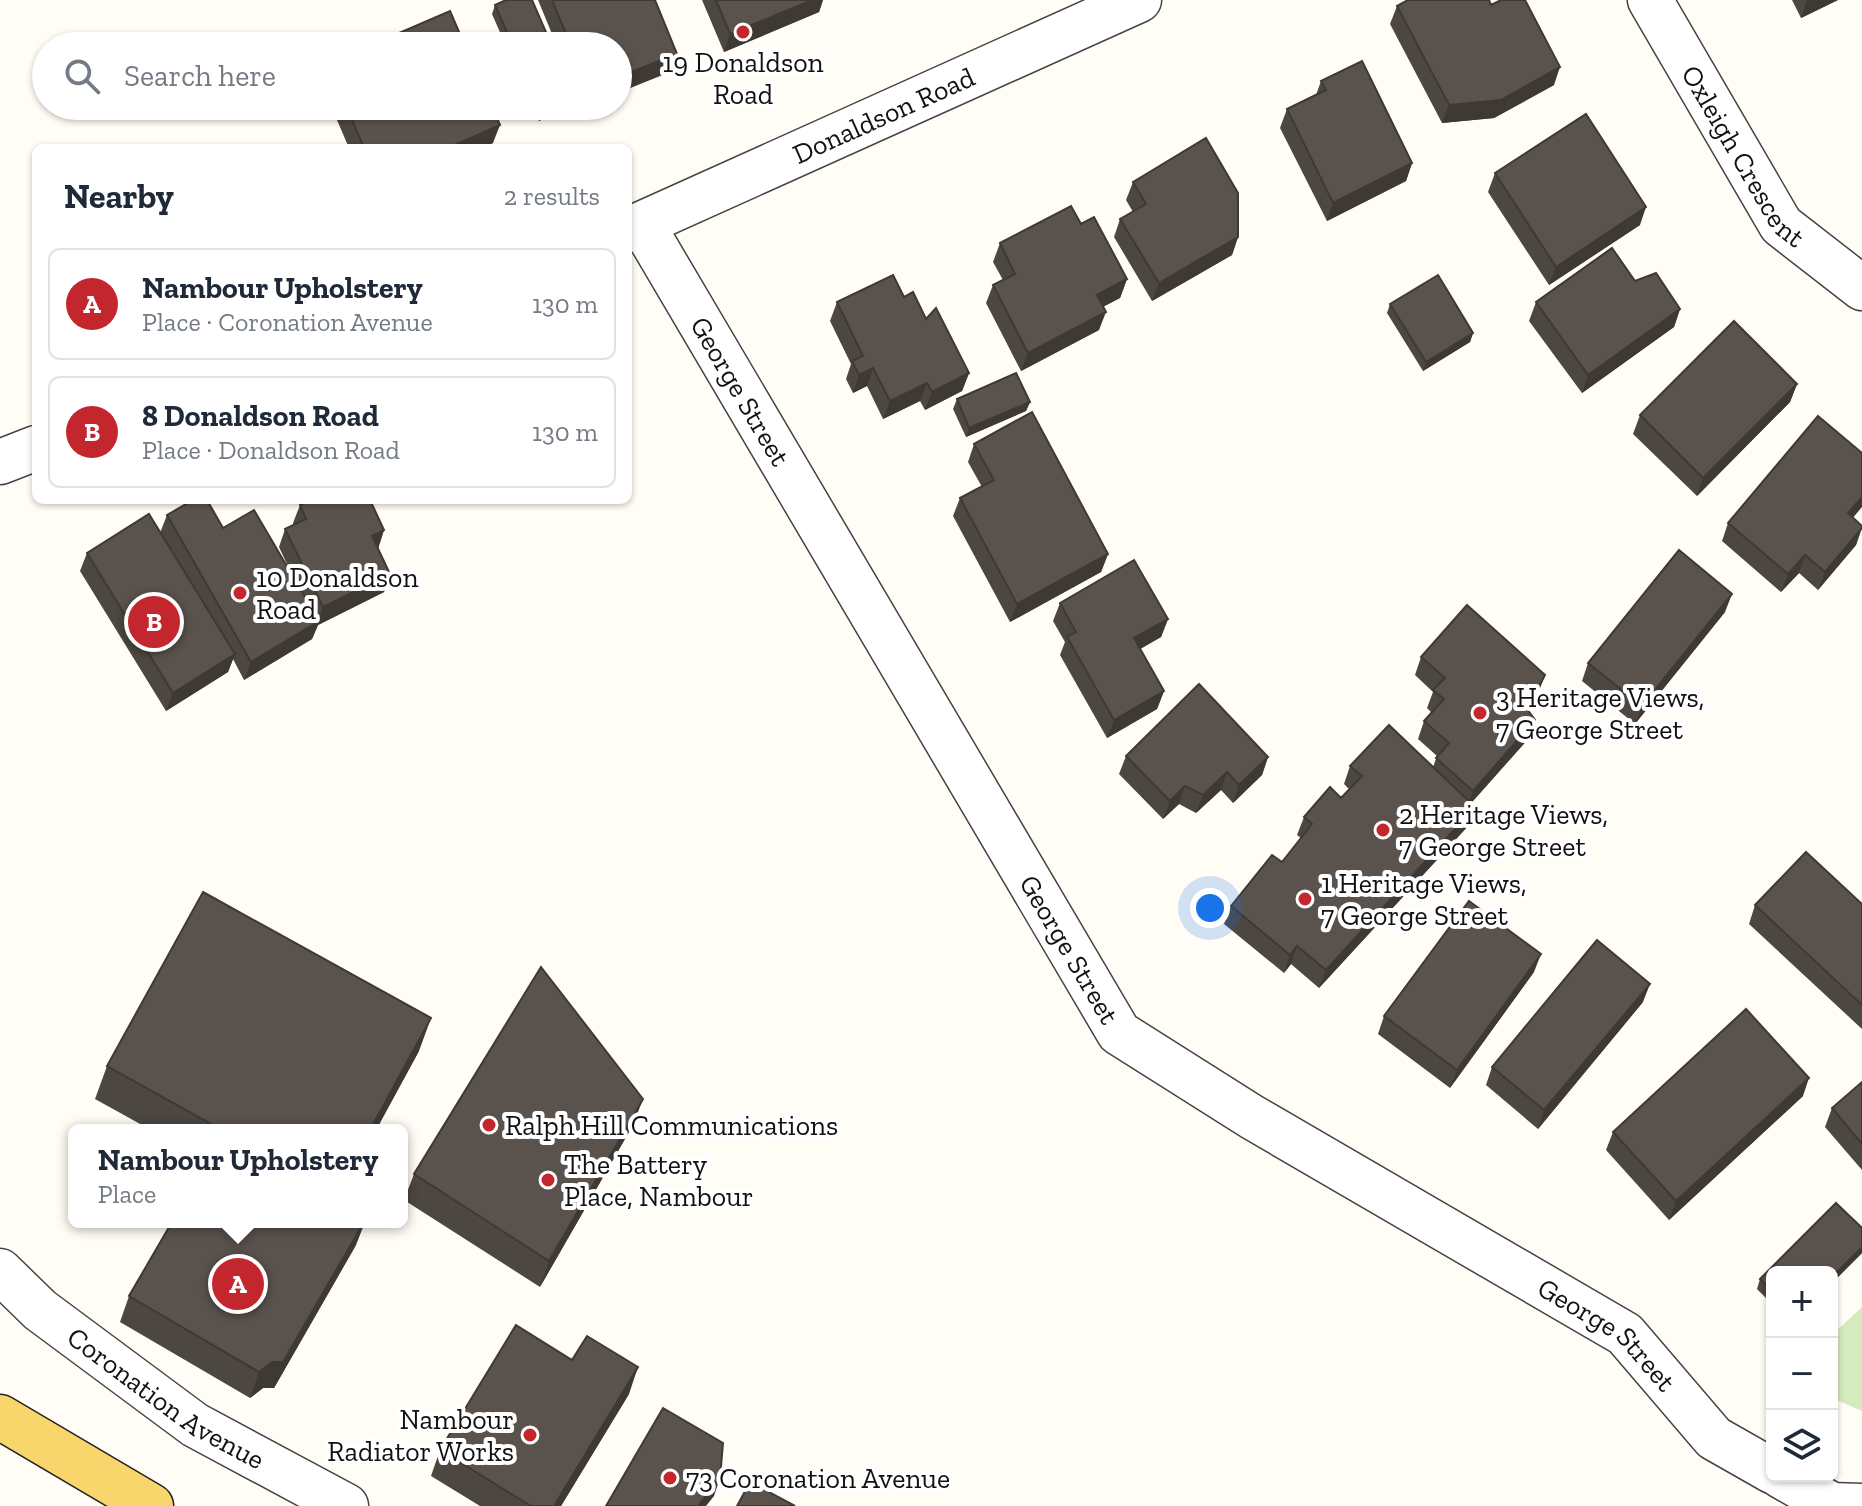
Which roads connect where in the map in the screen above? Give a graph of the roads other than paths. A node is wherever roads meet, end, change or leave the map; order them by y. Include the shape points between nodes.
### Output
1 (1139, 0) edge
2 (1650, 0) edge
3 (635, 227) edge
4 (1862, 288) edge
5 (32, 450) edge
6 (0, 462) edge
7 (0, 1271) edge
8 (0, 1417) edge
9 (1766, 1468) edge
10 (1792, 1482) edge
11 (151, 1506) edge
12 (346, 1506) edge
13 (1862, 1506) edge

1 - 3 street, Donaldson Road
2 - 4 street, Oxleigh Crescent via 1781,225
3 - 9 street, George Street via 1119,1033 1252,1117 1625,1334 1714,1438
5 - 6 street
7 - 12 street, Coronation Avenue via 40,1310 195,1425
8 - 11 main road
10 - 13 street via 1832,1505

